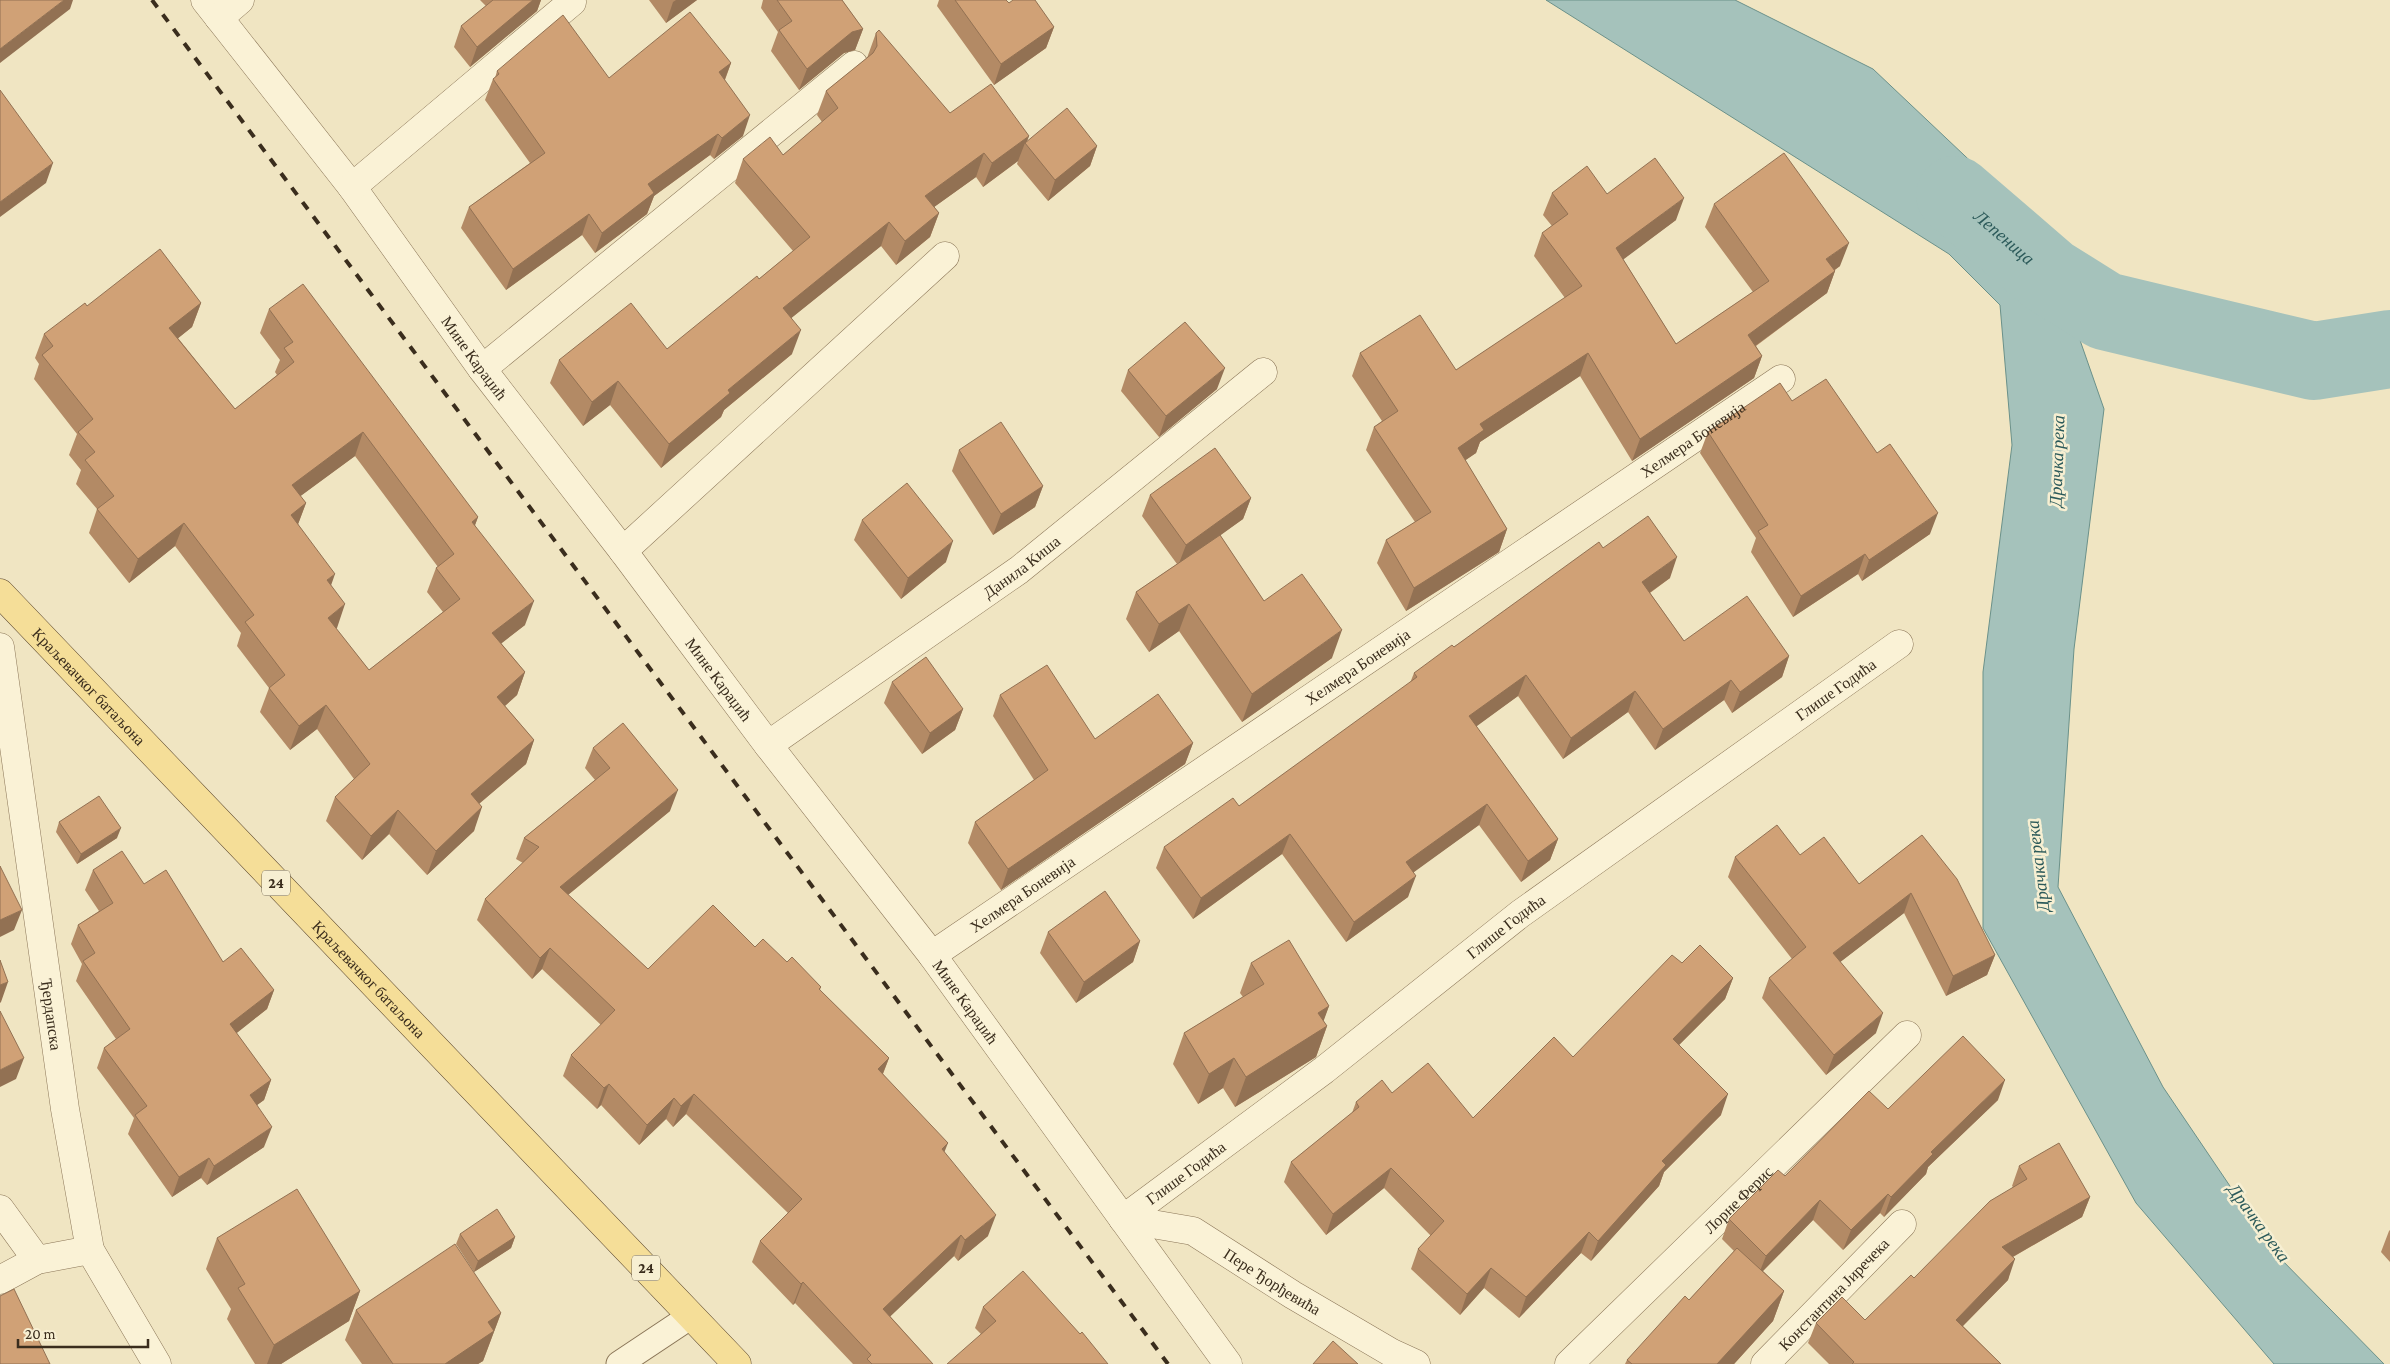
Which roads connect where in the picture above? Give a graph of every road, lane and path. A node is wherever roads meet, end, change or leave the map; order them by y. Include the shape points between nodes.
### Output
1 (240, 0) edge
2 (572, 2) dead end
3 (212, 9) edge
4 (854, 66) edge
5 (352, 187) junction
6 (945, 256) dead end
7 (482, 369) junction
8 (1263, 372) dead end
9 (1781, 379) dead end
10 (623, 551) junction
11 (0, 593) edge
12 (1899, 644) dead end
13 (0, 647) edge
14 (2, 686) edge
15 (768, 745) junction
16 (932, 955) junction
17 (1907, 1035) dead end
18 (0, 1209) edge
19 (1122, 1219) junction
20 (1902, 1224) dead end
21 (90, 1250) junction
22 (37, 1260) junction
23 (0, 1280) edge
24 (692, 1316) junction
25 (157, 1364) edge
26 (619, 1364) edge
27 (737, 1364) edge
28 (1228, 1364) edge
29 (1416, 1364) edge
30 (1569, 1364) edge
31 (1765, 1364) edge

1 - 3 street
2 - 5 street
3 - 5 street, Мине Караџић
4 - 7 street
5 - 7 street, Мине Караџић
6 - 10 street
7 - 10 street, Мине Караџић
8 - 15 street, Данила Киша via 1019,570
9 - 16 street, Хелмера Боневија
10 - 15 street, Мине Караџић
11 - 24 main road, Краљевачког батаљона / 24
12 - 19 street, Глише Годића via 1520,914 1324,1070
13 - 14 street, Ђердапска
14 - 21 street, Ђердапска via 28,836 65,1109
15 - 16 street, Мине Караџић
16 - 19 street, Мине Караџић
17 - 30 street, Лорне Ферис
18 - 22 street
19 - 28 street, Мине Караџић
19 - 29 street, Пере Ђорђевића via 1193,1231 1293,1295
20 - 31 street, Константина Јиречека
21 - 22 street
21 - 25 street, Ђердапска
22 - 23 street
24 - 26 lane
24 - 27 main road, Краљевачког батаљона / 24

